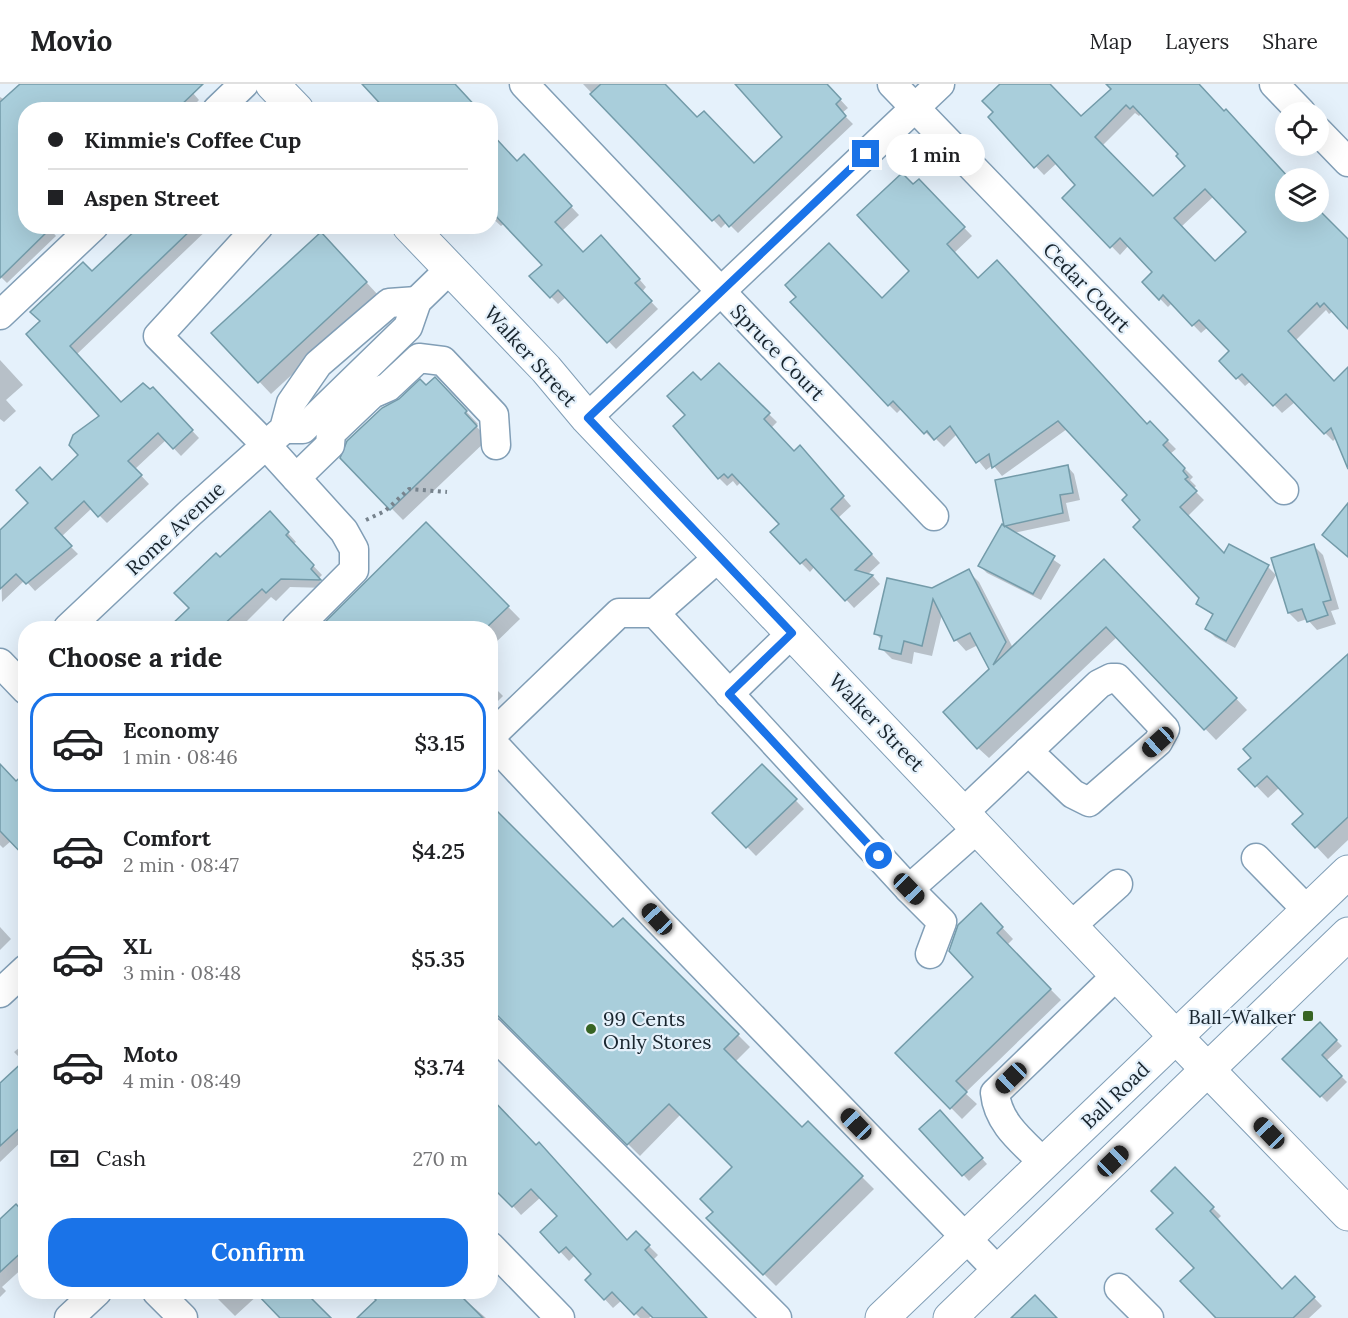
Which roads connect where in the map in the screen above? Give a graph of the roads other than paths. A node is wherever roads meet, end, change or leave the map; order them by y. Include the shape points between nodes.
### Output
1 (244, 84) edge
2 (272, 84) edge
3 (524, 84) edge
4 (892, 84) edge
5 (940, 84) edge
6 (1274, 84) edge
7 (225, 102) edge
8 (289, 102) edge
9 (1291, 102) edge
10 (914, 108) junction
11 (1329, 142) edge
12 (1348, 162) edge
13 (86, 234) edge
14 (252, 234) edge
15 (417, 234) edge
16 (450, 269) junction
17 (721, 293) junction
18 (0, 315) edge
19 (588, 418) junction
20 (275, 437) junction
21 (496, 445) dead end
22 (296, 478) junction
23 (1284, 490) dead end
24 (934, 516) dead end
25 (720, 556) junction
26 (655, 613) junction
27 (76, 621) edge
28 (303, 621) edge
29 (792, 633) junction
30 (729, 694) junction
31 (498, 731) edge
32 (498, 748) edge
33 (1028, 751) junction
34 (970, 820) junction
35 (1256, 858) dead end
36 (1348, 872) edge
37 (1118, 884) dead end
38 (909, 889) junction
39 (1307, 910) junction
40 (1071, 926) junction
41 (1348, 934) edge
42 (930, 954) dead end
43 (1117, 975) junction
44 (18, 976) edge
45 (0, 993) edge
46 (1175, 1036) junction
47 (498, 1039) edge
48 (1208, 1068) junction
49 (1044, 1163) junction
50 (1348, 1214) edge
51 (966, 1238) junction
52 (498, 1254) edge
53 (999, 1272) junction
54 (1119, 1288) dead end
55 (89, 1299) edge
56 (164, 1299) edge
57 (69, 1318) edge
58 (183, 1318) edge
59 (560, 1318) edge
60 (777, 1318) edge
61 (882, 1318) edge
62 (950, 1318) edge
63 (1149, 1318) edge

1 - 7 street
2 - 8 main road
3 - 17 street, Spruce Court
4 - 10 street, Cedar Court
5 - 10 street
6 - 9 street
10 - 17 street
10 - 23 street, Cedar Court
11 - 12 street
13 - 18 street
14 - 20 street via 158,336
15 - 16 main road, Walker Street
16 - 19 main road, Walker Street
16 - 20 street, Rome Avenue via 417,301 408,327 303,429
17 - 19 street
17 - 24 street, Spruce Court
19 - 25 main road, Walker Street
20 - 22 street
20 - 27 street, Rome Avenue
21 - 22 street via 494,415 443,361 419,358 388,387 372,394 331,433 328,448
22 - 28 street via 344,531 354,549 354,570
25 - 26 street
25 - 29 main road, Walker Street
26 - 30 street
26 - 31 street via 619,613
29 - 30 street
29 - 34 main road, Walker Street
30 - 38 street
32 - 51 street via 657,919
33 - 33 street via 1099,684 1111,678 1117,678 1165,729 1158,742 1089,802 1073,794
33 - 34 street
34 - 38 street
34 - 40 main road, Walker Street
35 - 39 street
36 - 39 main road, Ball Road
37 - 40 street
38 - 42 street via 942,922
39 - 46 main road, Ball Road
40 - 43 main road, Walker Street
41 - 48 main road
43 - 46 main road, Walker Street
43 - 49 street via 995,1093 1001,1119
44 - 45 street
46 - 48 main road, Walker Street
46 - 49 main road, Ball Road
47 - 60 street
48 - 50 main road, Walker Street
48 - 53 main road
49 - 51 main road, Ball Road
51 - 53 street
51 - 61 main road, Ball Road
52 - 59 street
53 - 62 main road
54 - 63 street
55 - 57 street
56 - 58 street

